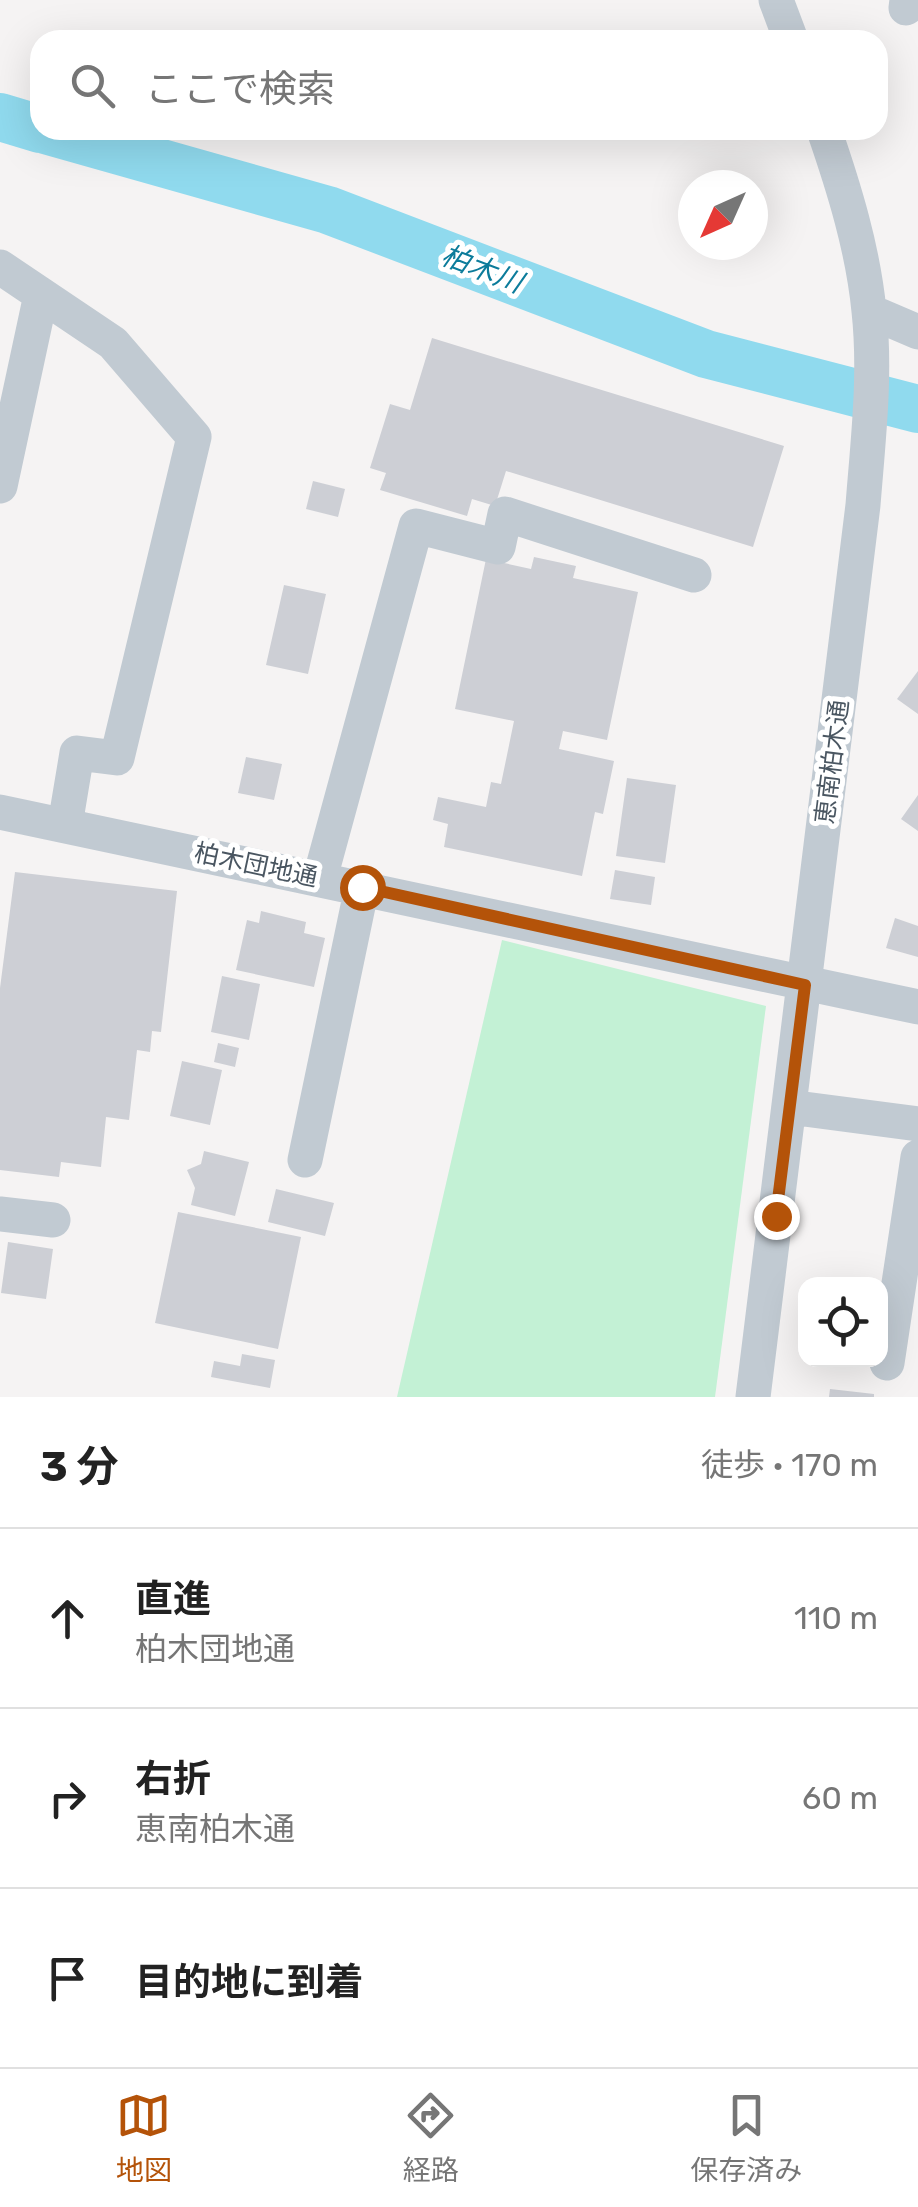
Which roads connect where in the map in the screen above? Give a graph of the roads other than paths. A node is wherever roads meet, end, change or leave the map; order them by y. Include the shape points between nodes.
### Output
1 (776, 0) edge
2 (787, 30) edge
3 (827, 140) edge
4 (0, 267) edge
5 (42, 295) junction
6 (870, 326) junction
7 (918, 332) edge
8 (0, 486) edge
9 (694, 575) dead end
10 (0, 812) edge
11 (65, 825) junction
12 (320, 878) junction
13 (362, 887) junction
14 (805, 985) junction
15 (918, 1007) edge
16 (789, 1107) junction
17 (918, 1124) edge
18 (918, 1157) edge
19 (305, 1160) dead end
20 (0, 1214) edge
21 (53, 1220) dead end
22 (888, 1363) dead end
23 (753, 1397) edge

1 - 2 street
3 - 6 street, 恵南柏木通 via 858,247
4 - 5 street
5 - 8 street
5 - 11 street via 114,343 194,437 117,758 77,752
6 - 7 street
6 - 14 street, 恵南柏木通 via 863,505
9 - 12 street via 505,514 498,547 416,526
10 - 11 street, 柏木団地通
11 - 12 street, 柏木団地通
12 - 13 street, 柏木団地通
13 - 14 street, 柏木団地通
13 - 19 street
14 - 15 street, 柏木団地通
14 - 16 street, 恵南柏木通
16 - 17 street
16 - 23 street, 恵南柏木通
18 - 22 street
20 - 21 street

